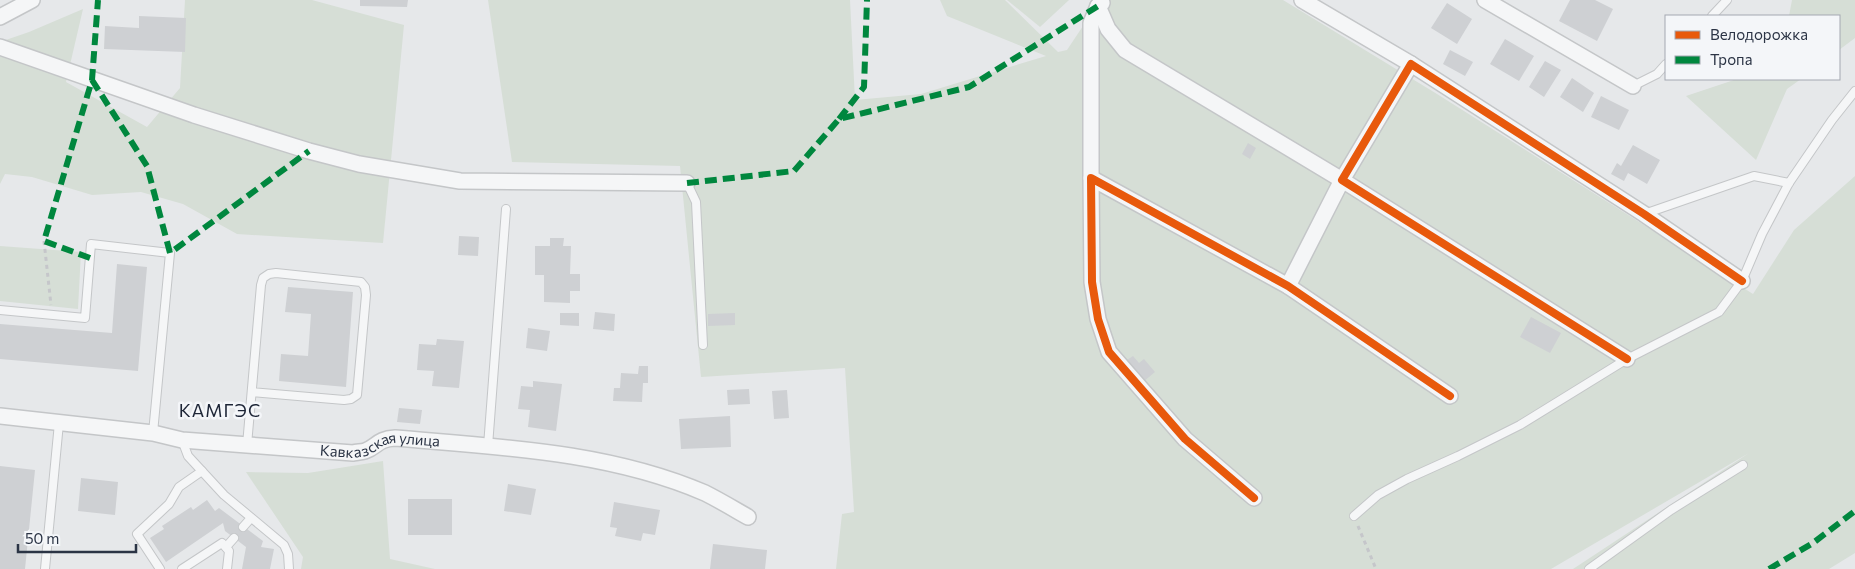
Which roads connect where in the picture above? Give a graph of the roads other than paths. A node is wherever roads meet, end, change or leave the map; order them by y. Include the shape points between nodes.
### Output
1 (32, 0) edge
2 (1302, 0) edge
3 (1485, 0) edge
4 (1727, 0) edge
5 (1102, 3) edge
6 (1713, 15) edge
7 (0, 16) edge
8 (0, 47) edge
9 (1412, 64) junction
10 (1665, 65) edge
11 (1633, 86) joint
12 (1855, 91) edge
13 (1091, 178) junction
14 (1342, 180) junction
15 (688, 183) joint
16 (1789, 183) junction
17 (506, 209) dead end
18 (1644, 214) junction
19 (1742, 281) junction
20 (1288, 286) junction
21 (0, 310) edge
22 (703, 345) dead end
23 (1627, 359) junction
24 (252, 392) junction
25 (1450, 396) dead end
26 (0, 416) edge
27 (59, 423) junction
28 (153, 433) junction
29 (182, 440) junction
30 (248, 445) junction
31 (488, 446) junction
32 (1743, 465) dead end
33 (202, 471) junction
34 (1254, 498) dead end
35 (1354, 516) road end
36 (748, 517) dead end
37 (251, 518) junction
38 (244, 526) dead end
39 (234, 538) dead end
40 (226, 546) junction
41 (45, 569) edge
42 (160, 569) edge
43 (182, 569) edge
44 (227, 569) edge
45 (289, 569) edge
46 (1589, 569) edge

1 - 7 street
2 - 9 street
3 - 11 street
4 - 6 lane
5 - 13 street via 1091,23
5 - 14 street via 1108,29 1125,50
8 - 15 street via 194,115 359,164 460,181
9 - 14 street
9 - 18 street
10 - 11 lane via 1657,74
12 - 16 lane
13 - 20 street
13 - 34 street via 1092,282 1098,319 1109,352 1185,439
14 - 20 street
14 - 23 street
15 - 22 lane via 696,202
16 - 18 lane via 1754,176
16 - 19 lane
17 - 31 lane
18 - 19 street
19 - 23 lane via 1718,312
20 - 25 street
21 - 28 lane via 85,318 91,244 170,253
23 - 35 lane via 1520,425 1378,495
24 - 24 lane via 263,278 276,273 361,282 366,294 357,395 344,400
24 - 30 lane
26 - 27 street, Кавказская улица
27 - 28 street, Кавказская улица
27 - 41 lane
28 - 29 street, Кавказская улица
29 - 30 street, Кавказская улица
29 - 33 lane via 188,456
30 - 31 street, Кавказская улица via 353,453 366,451 386,438 395,438
31 - 36 street, Кавказская улица via 604,462 653,475 705,493
32 - 46 lane via 1671,510
33 - 37 lane
33 - 42 lane via 179,488 170,504 137,534
37 - 38 lane
37 - 45 lane via 284,545
39 - 40 lane
40 - 43 lane via 220,544
40 - 44 lane via 229,551

